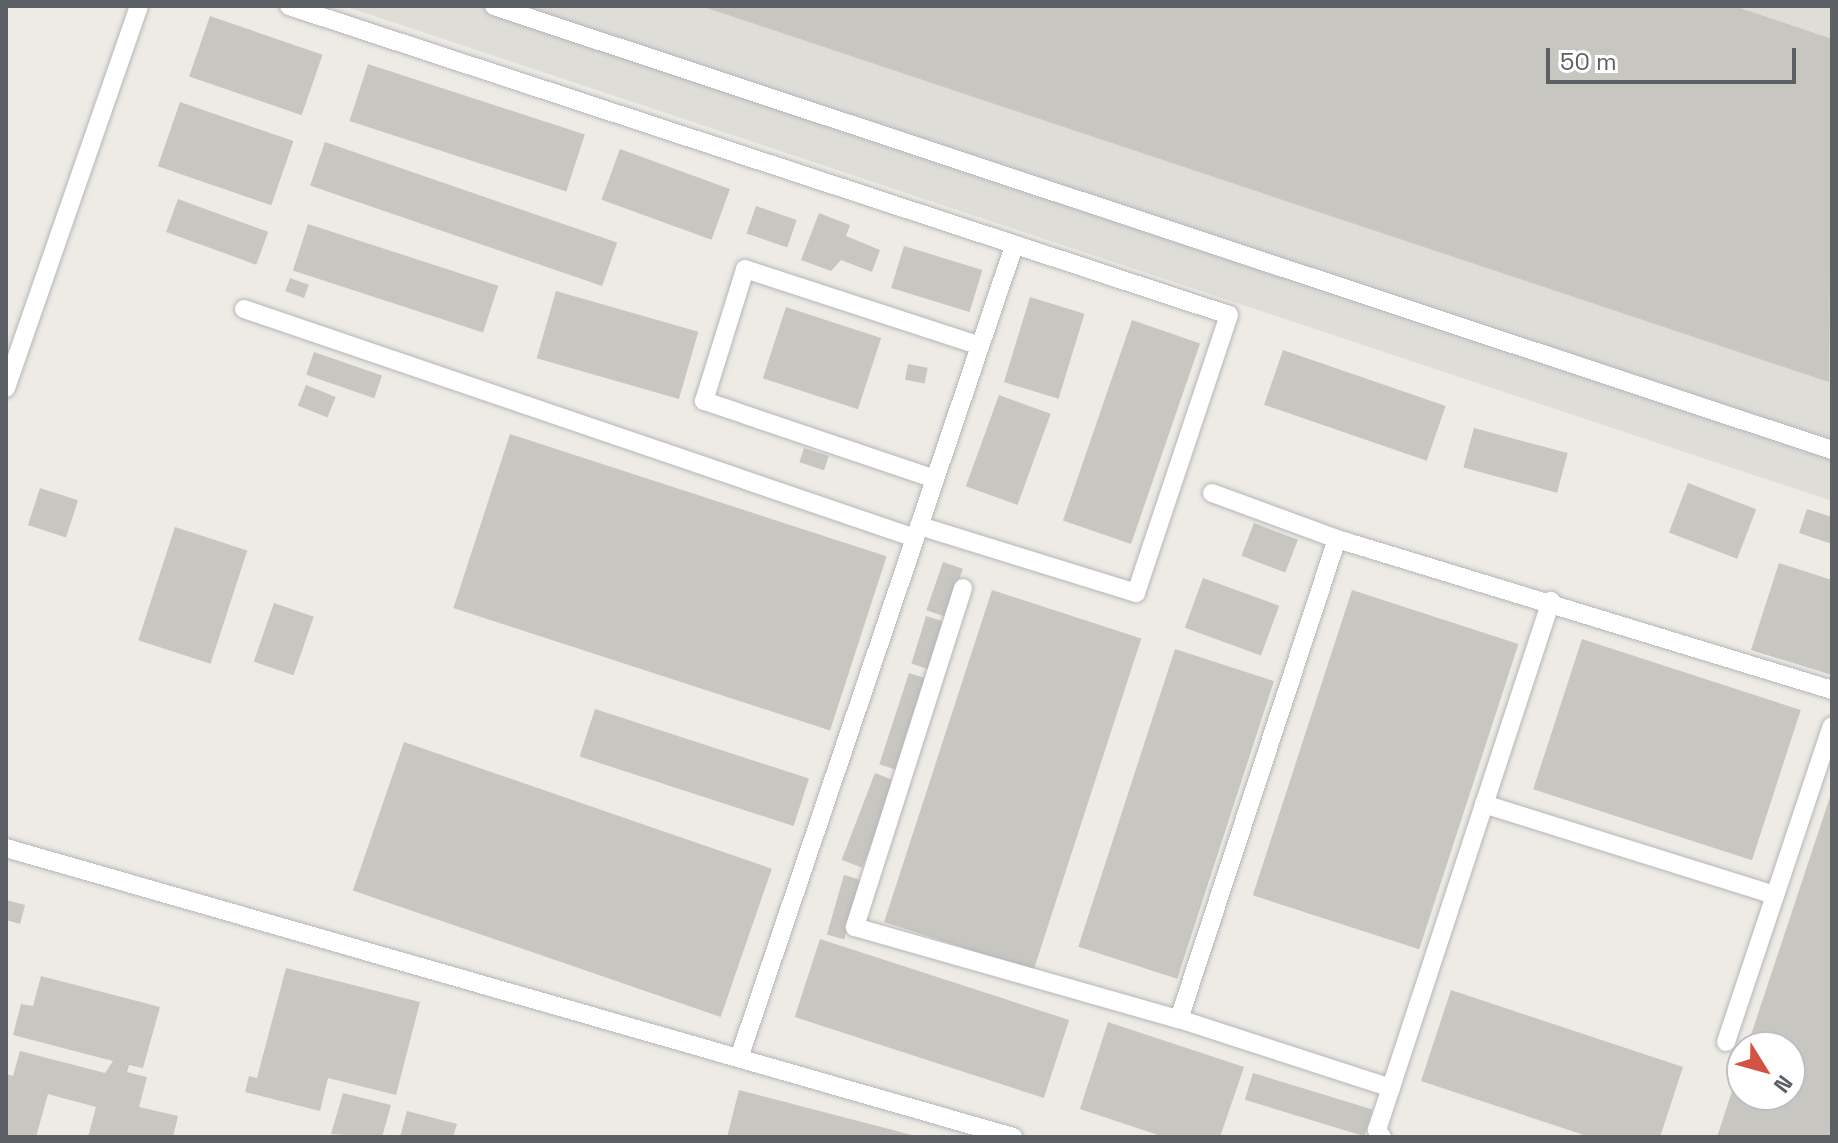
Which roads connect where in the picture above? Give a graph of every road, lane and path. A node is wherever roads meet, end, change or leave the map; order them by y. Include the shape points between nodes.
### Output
1 (139, 6) edge
2 (289, 6) edge
3 (494, 6) edge
4 (1014, 246) junction
5 (244, 309) dead end
6 (980, 346) junction
7 (6, 388) edge
8 (1832, 450) edge
9 (935, 479) junction
10 (1212, 493) dead end
11 (917, 532) junction
12 (1337, 539) junction
13 (963, 588) dead end
14 (1551, 601) junction
15 (1832, 690) edge
16 (1832, 726) edge
17 (1484, 804) junction
18 (6, 848) edge
19 (1775, 895) junction
20 (1179, 1019) junction
21 (1730, 1031) edge
22 (739, 1058) junction
23 (1391, 1088) junction
24 (1013, 1137) edge
25 (1382, 1137) edge

1 - 7 lane
2 - 4 lane
3 - 8 lane
4 - 6 lane
4 - 11 lane via 1229,315 1141,579 1136,593
5 - 11 lane
6 - 9 lane
6 - 9 lane via 745,269 704,401
9 - 11 lane
10 - 12 lane
11 - 22 lane
12 - 14 lane
12 - 20 lane
13 - 20 lane via 855,927
14 - 15 lane
14 - 17 lane
16 - 19 lane
17 - 19 lane
17 - 23 lane
18 - 22 lane
19 - 21 lane
20 - 23 lane
22 - 24 lane
23 - 25 lane via 1377,1130

